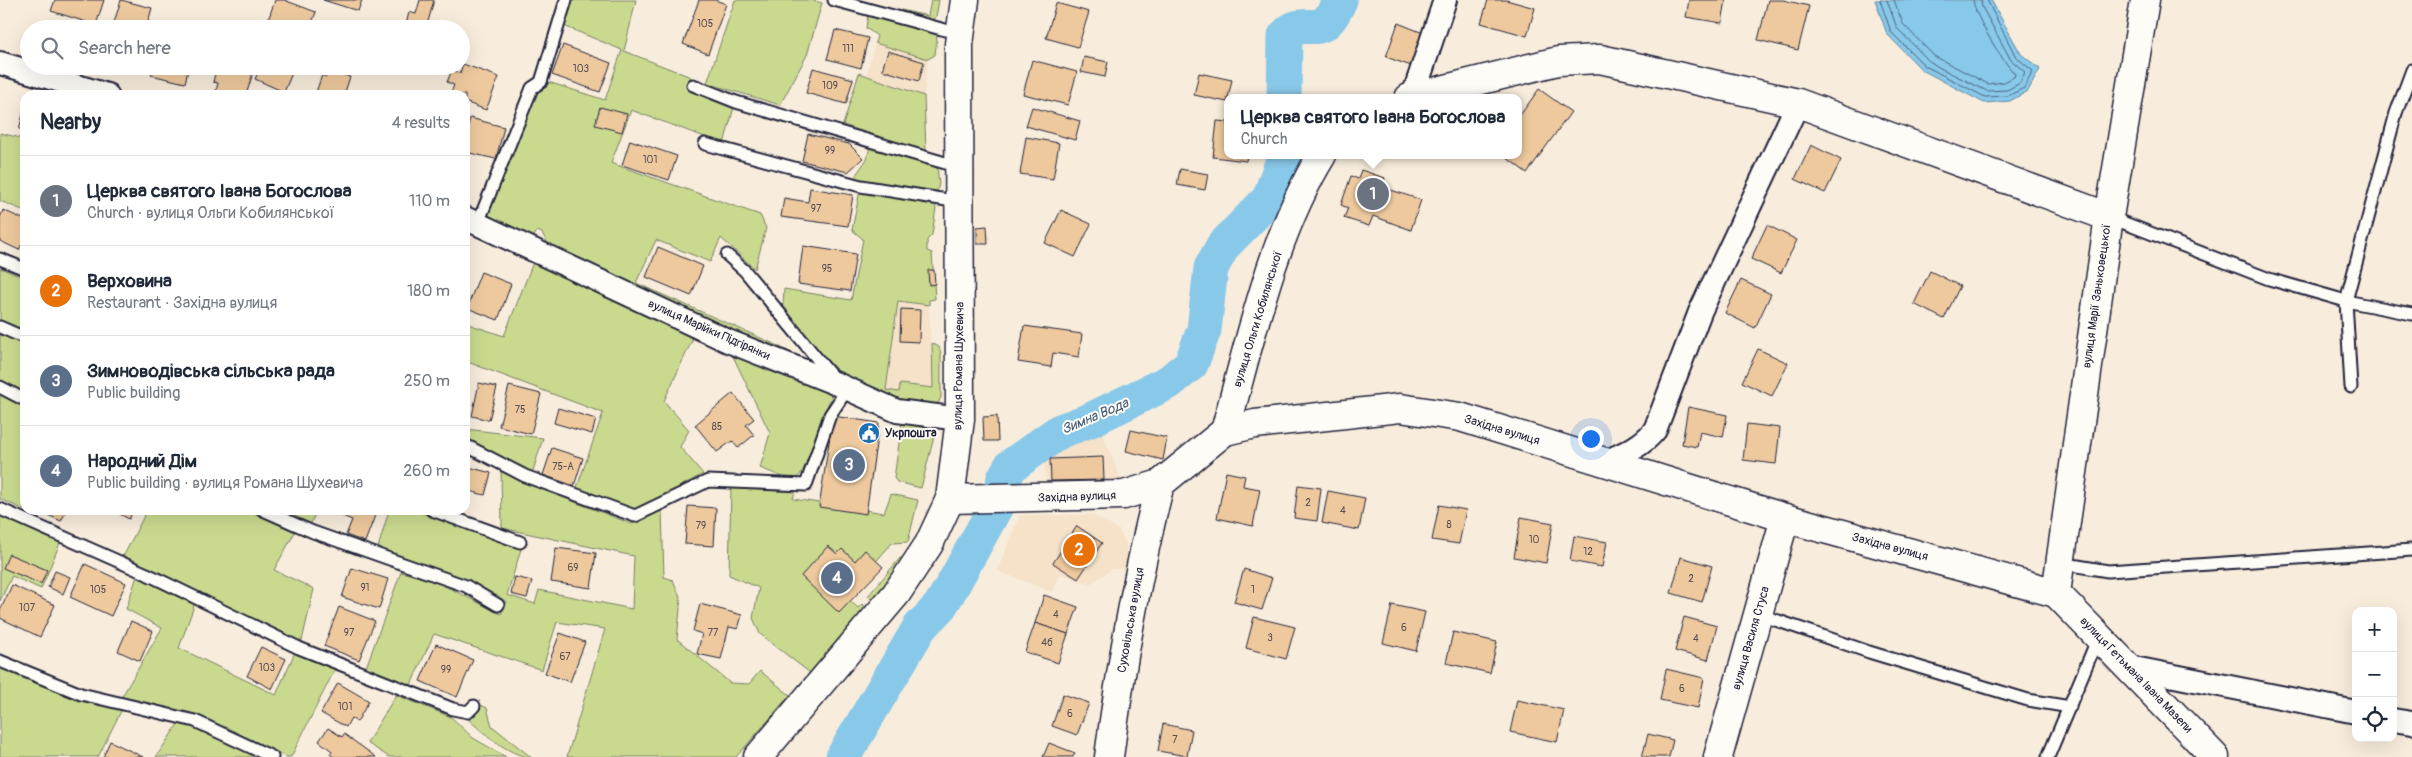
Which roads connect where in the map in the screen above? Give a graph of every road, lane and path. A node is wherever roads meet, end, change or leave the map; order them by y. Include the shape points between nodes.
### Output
1 (566, 0) edge
2 (834, 0) edge
3 (965, 0) edge
4 (1445, 0) edge
5 (2145, 0) edge
6 (960, 34) junction
7 (0, 63) edge
8 (20, 69) edge
9 (2412, 70) edge
10 (40, 75) edge
11 (692, 85) dead end
12 (90, 90) edge
13 (1412, 94) edge
14 (1423, 94) edge
15 (1798, 102) junction
16 (706, 144) dead end
17 (1320, 159) edge
18 (960, 167) junction
19 (960, 202) junction
20 (2109, 217) junction
21 (472, 220) edge
22 (727, 255) dead end
23 (0, 259) edge
24 (20, 267) edge
25 (2346, 301) junction
26 (2412, 314) edge
27 (0, 327) edge
28 (20, 336) edge
29 (842, 386) junction
30 (0, 387) edge
31 (2351, 387) dead end
32 (20, 397) edge
33 (960, 418) junction
34 (1225, 431) junction
35 (470, 448) edge
36 (1604, 462) junction
37 (1160, 484) junction
38 (950, 499) junction
39 (0, 509) edge
40 (274, 515) edge
41 (446, 515) edge
42 (1785, 518) junction
43 (520, 542) dead end
44 (2412, 550) edge
45 (2059, 562) junction
46 (2056, 593) junction
47 (498, 604) dead end
48 (1758, 614) junction
49 (2099, 637) junction
50 (0, 661) edge
51 (2129, 667) junction
52 (474, 706) dead end
53 (2070, 707) junction
54 (2352, 711) edge
55 (2397, 721) edge
56 (2412, 724) edge
57 (272, 757) edge
58 (758, 757) edge
59 (1109, 757) edge
60 (1718, 757) edge
61 (2048, 757) edge
62 (2215, 757) edge

1 - 21 lane via 541,82 532,88
2 - 6 lane
3 - 6 street, вулиця Романа Шухевича
4 - 13 street
5 - 20 street, вулиця Марії Заньковецької
6 - 18 street, вулиця Романа Шухевича
7 - 8 street
9 - 25 lane via 2396,113
10 - 12 street
11 - 18 lane via 736,102
14 - 15 street via 1558,61 1600,59
15 - 20 street
15 - 36 street via 1700,312 1654,430 1633,450
16 - 19 lane via 860,186
17 - 34 street, вулиця Ольги Кобилянської via 1270,271
18 - 19 street, вулиця Романа Шухевича
19 - 33 street, вулиця Романа Шухевича
20 - 25 lane via 2269,279
20 - 45 street, вулиця Марії Заньковецької
21 - 29 street, вулиця Марійки Підгірянки via 728,341
22 - 29 lane via 745,271
23 - 24 lane
25 - 26 lane
25 - 31 lane
27 - 28 lane
29 - 33 street, вулиця Марійки Підгірянки via 897,412
29 - 35 lane via 806,485 708,481 635,516 525,476
30 - 32 lane
33 - 38 street, вулиця Романа Шухевича
34 - 36 street, Західна вулиця via 1256,424 1400,408 1460,417
34 - 37 street, Західна вулиця
36 - 42 street, Західна вулиця
37 - 38 street, Західна вулиця via 1124,495
37 - 59 street, Суховільська вулиця via 1143,551
38 - 58 street, вулиця Романа Шухевича via 929,544 896,594
39 - 52 lane via 372,679 453,709 468,712
40 - 47 lane via 313,532 466,586
41 - 43 lane
42 - 46 street, Західна вулиця
42 - 48 street, вулиця Василя Стуса
44 - 45 lane via 2108,571
45 - 46 street, вулиця Марії Заньковецької
46 - 49 street, вулиця Гетьмана Івана Мазепи
48 - 53 lane via 1869,652 2028,700
48 - 60 street, вулиця Василя Стуса
49 - 51 street, вулиця Гетьмана Івана Мазепи
49 - 53 lane
50 - 57 lane via 81,694 195,721
51 - 54 street
51 - 62 street, вулиця Гетьмана Івана Мазепи
53 - 61 lane
55 - 56 street

